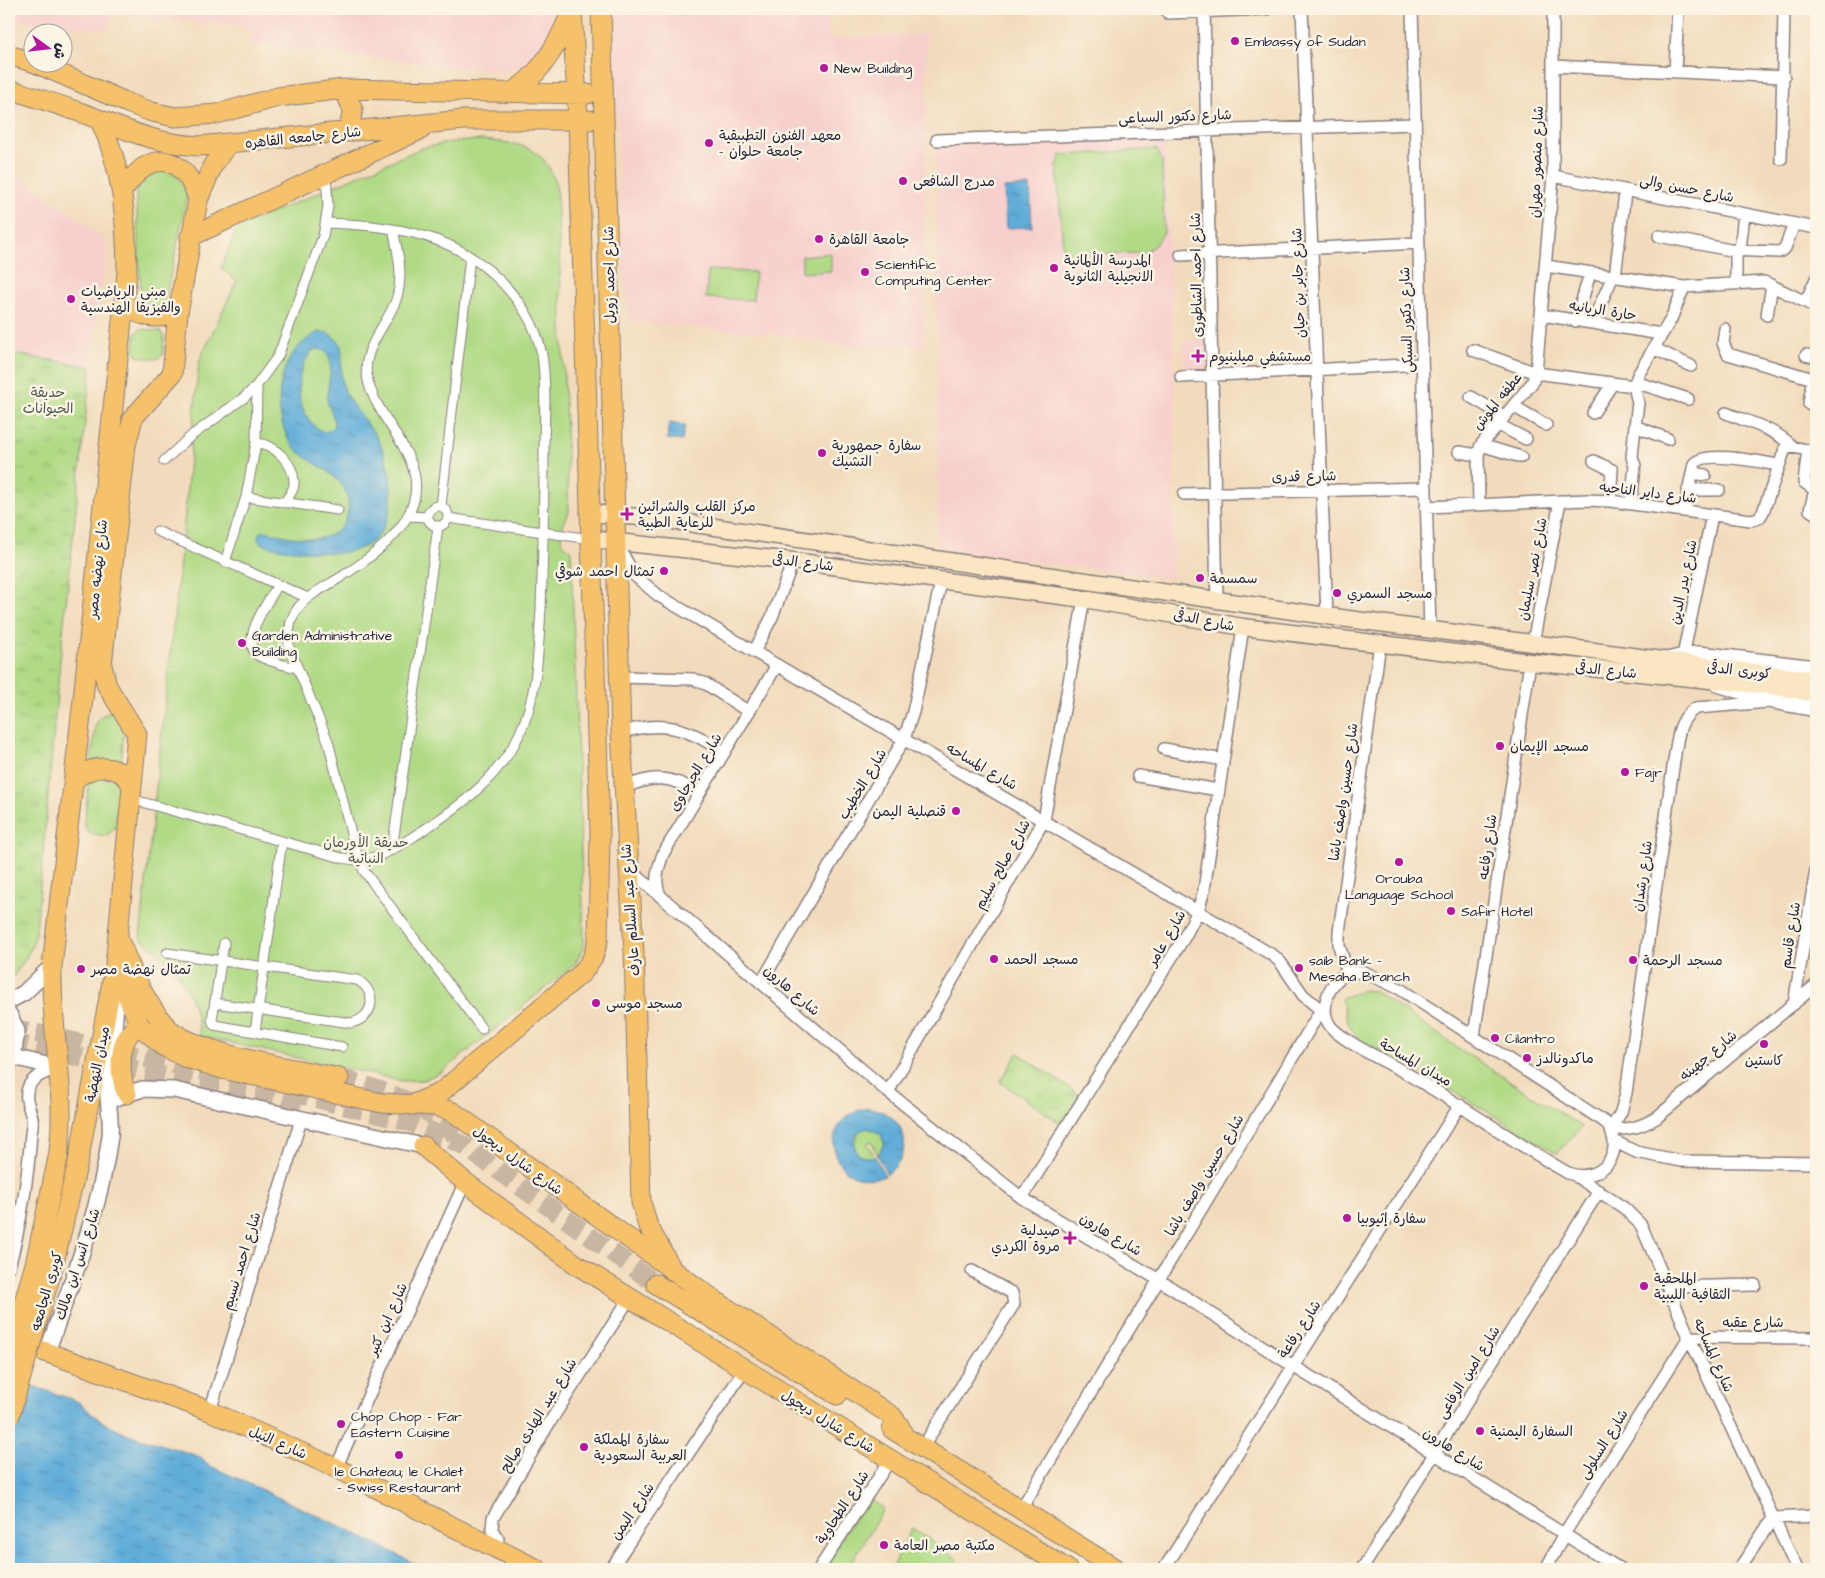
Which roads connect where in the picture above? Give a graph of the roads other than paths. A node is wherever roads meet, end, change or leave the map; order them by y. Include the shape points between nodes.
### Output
1 (600, 9) edge
2 (1267, 9) edge
3 (1302, 9) edge
4 (1412, 9) edge
5 (1553, 9) edge
6 (1678, 9) edge
7 (1784, 9) edge
8 (572, 10) edge
9 (1204, 10) edge
10 (1168, 13) dead end
11 (9, 55) edge
12 (22, 59) edge
13 (1553, 66) junction
14 (56, 72) edge
15 (1675, 72) junction
16 (1784, 77) junction
17 (9, 89) edge
18 (344, 89) junction
19 (512, 92) junction
20 (576, 94) junction
21 (604, 94) junction
22 (578, 119) junction
23 (100, 120) junction
24 (605, 121) junction
25 (436, 122) junction
26 (1415, 124) junction
27 (1306, 127) junction
28 (1208, 130) junction
29 (348, 132) junction
30 (937, 140) dead end
31 (228, 144) junction
32 (1781, 159) dead end
33 (326, 174) junction
34 (1553, 176) junction
35 (122, 190) junction
36 (1625, 192) junction
37 (198, 200) junction
38 (1744, 214) junction
39 (326, 224) junction
40 (1794, 224) junction
41 (1816, 228) edge
42 (393, 229) junction
43 (1659, 236) dead end
44 (190, 237) junction
45 (1419, 243) junction
46 (1312, 249) junction
47 (1738, 250) junction
48 (1211, 254) junction
49 (1181, 255) dead end
50 (470, 257) junction
51 (1546, 266) junction
52 (1590, 273) junction
53 (1614, 276) junction
54 (1816, 279) edge
55 (1736, 283) junction
56 (1772, 285) junction
57 (1684, 287) junction
58 (1811, 304) edge
59 (125, 305) junction
60 (178, 313) junction
61 (1767, 314) dead end
62 (1542, 316) junction
63 (1576, 321) junction
64 (1592, 323) junction
65 (1725, 329) dead end
66 (1661, 334) junction
67 (1653, 348) junction
68 (1473, 350) dead end
69 (1422, 364) junction
70 (1690, 366) dead end
71 (1316, 370) junction
72 (1536, 373) junction
73 (1213, 375) junction
74 (1181, 377) dead end
75 (1613, 383) junction
76 (1634, 384) junction
77 (257, 385) junction
78 (1471, 396) dead end
79 (1688, 399) dead end
80 (1513, 406) junction
81 (1816, 409) edge
82 (1726, 412) dead end
83 (1594, 413) dead end
84 (1501, 420) junction
85 (1546, 425) dead end
86 (1635, 426) junction
87 (1668, 438) dead end
88 (1526, 440) dead end
89 (256, 443) junction
90 (1793, 447) junction
91 (1480, 450) junction
92 (1812, 451) edge
93 (1459, 452) dead end
94 (1521, 457) dead end
95 (164, 461) dead end
96 (1594, 462) dead end
97 (1778, 464) junction
98 (1693, 468) junction
99 (1705, 475) dead end
100 (1815, 487) edge
101 (1425, 488) junction
102 (1321, 490) junction
103 (1688, 490) junction
104 (1719, 490) dead end
105 (1215, 493) junction
106 (1184, 494) dead end
107 (246, 497) junction
108 (1560, 500) junction
109 (1610, 501) junction
110 (284, 503) junction
111 (1479, 504) junction
112 (1631, 504) junction
113 (441, 506) junction
114 (1426, 507) junction
115 (338, 510) dead end
116 (1684, 511) junction
117 (589, 513) junction
118 (1816, 514) edge
119 (615, 515) junction
120 (1712, 515) junction
121 (407, 516) junction
122 (427, 517) junction
123 (448, 518) junction
124 (438, 527) junction
125 (157, 531) dead end
126 (544, 533) junction
127 (590, 539) junction
128 (616, 541) junction
129 (225, 562) junction
130 (789, 572) dead end
131 (941, 581) junction
132 (278, 585) junction
133 (308, 598) junction
134 (1084, 599) junction
135 (1217, 600) junction
136 (1327, 616) junction
137 (1243, 627) junction
138 (1430, 630) junction
139 (1533, 643) junction
140 (1380, 644) junction
141 (754, 652) junction
142 (1682, 656) junction
143 (1662, 661) junction
144 (1530, 662) junction
145 (777, 665) junction
146 (297, 668) junction
147 (1816, 668) edge
148 (620, 678) junction
149 (1816, 680) edge
150 (1707, 681) joint
151 (1773, 687) junction
152 (1816, 694) edge
153 (1816, 709) edge
154 (749, 712) junction
155 (621, 733) junction
156 (904, 739) junction
157 (1164, 749) dead end
158 (724, 753) junction
159 (1223, 760) junction
160 (1138, 776) dead end
161 (74, 780) junction
162 (624, 788) junction
163 (1218, 790) junction
164 (132, 792) junction
165 (700, 793) junction
166 (1044, 820) junction
167 (282, 841) junction
168 (392, 850) junction
169 (359, 860) junction
170 (627, 868) junction
171 (600, 870) junction
172 (1816, 870) edge
173 (661, 898) junction
174 (1198, 911) junction
175 (118, 936) junction
176 (224, 943) dead end
177 (167, 953) dead end
178 (221, 961) junction
179 (52, 966) junction
180 (115, 966) junction
181 (264, 967) junction
182 (1348, 973) junction
183 (761, 983) junction
184 (1814, 988) edge
185 (9, 1001) edge
186 (215, 1002) junction
187 (1794, 1004) junction
188 (258, 1009) junction
189 (1320, 1010) junction
190 (9, 1014) edge
191 (53, 1022) joint
192 (1329, 1024) junction
193 (140, 1026) junction
194 (482, 1029) dead end
195 (255, 1032) junction
196 (1474, 1036) junction
197 (342, 1047) dead end
198 (11, 1056) edge
199 (60, 1068) junction
200 (339, 1078) tunnel mouth
201 (888, 1092) junction
202 (127, 1094) junction
203 (108, 1101) junction
204 (1460, 1105) junction
205 (411, 1106) junction
206 (301, 1120) junction
207 (1611, 1129) junction
208 (1616, 1142) junction
209 (422, 1146) joint
210 (58, 1158) joint
211 (78, 1162) joint
212 (1816, 1163) edge
213 (1577, 1176) junction
214 (465, 1182) junction
215 (1599, 1191) junction
216 (1022, 1198) junction
217 (9, 1267) edge
218 (673, 1271) junction
219 (972, 1271) dead end
220 (1159, 1280) junction
221 (656, 1284) tunnel mouth
222 (1755, 1285) dead end
223 (1669, 1287) junction
224 (629, 1299) junction
225 (1689, 1337) junction
226 (1816, 1338) edge
227 (9, 1339) edge
228 (47, 1352) junction
229 (9, 1353) edge
230 (1293, 1366) junction
231 (745, 1369) junction
232 (210, 1411) junction
233 (9, 1418) edge
234 (904, 1436) junction
235 (922, 1448) junction
236 (1434, 1454) junction
237 (890, 1460) junction
238 (336, 1468) junction
239 (1021, 1509) junction
240 (1816, 1516) edge
241 (1772, 1518) junction
242 (1564, 1534) junction
243 (489, 1546) junction
244 (536, 1569) edge
245 (611, 1569) edge
246 (819, 1569) edge
247 (1066, 1569) edge
248 (1116, 1569) edge
249 (1164, 1569) edge
250 (1362, 1569) edge
251 (1546, 1569) edge
252 (1620, 1569) edge
253 (1739, 1569) edge
254 (1797, 1569) edge

1 - 21 main road, شارع احمد زويل
2 - 9 street
3 - 27 street, شارع جابر بن حيان
4 - 26 street, شارع دكتور السبكى
5 - 13 street, شارع منصور مهران
6 - 15 street
7 - 16 street
8 - 19 main road via 546,59 523,86
8 - 20 main road, شارع احمد زويل
9 - 10 street
9 - 28 street, شارع احمد الشاطورى
11 - 12 main road
13 - 15 street
13 - 34 street, شارع منصور مهران
14 - 18 main road via 130,104 175,116 218,114 278,97
15 - 16 street
16 - 32 street
17 - 23 main road, شارع جامعه القاهره
18 - 19 main road
18 - 29 main road via 354,110
19 - 20 main road
20 - 21 main road
20 - 22 main road, شارع احمد زويل
21 - 24 main road, شارع احمد زويل
22 - 24 main road, شارع جامعه القاهره
22 - 25 main road, شارع جامعه القاهره via 498,118
22 - 117 main road, شارع احمد زويل
23 - 31 main road, شارع جامعه القاهره via 160,142 198,146
23 - 35 main road, شارع نهضه مصر via 118,166
24 - 119 main road, شارع احمد زويل
25 - 29 main road, شارع جامعه القاهره
25 - 33 main road
26 - 27 street, شارع دكتور السباعى
26 - 45 street, شارع دكتور السبكى
27 - 28 street, شارع دكتور السباعى
27 - 46 street, شارع جابر بن حيان
28 - 30 street, شارع دكتور السباعى
28 - 48 street, شارع احمد الشاطورى
29 - 31 main road, شارع جامعه القاهره
31 - 37 main road, شارع نهضه مصر via 213,165
33 - 39 street
33 - 44 main road
34 - 36 street, شارع حسن والى
34 - 51 street, شارع منصور مهران
35 - 37 main road via 144,167 167,162 187,174 194,184
35 - 59 main road, شارع نهضه مصر via 126,238
36 - 38 street, شارع حسن والى
36 - 53 street
37 - 44 main road, شارع نهضه مصر
38 - 40 street, شارع حسن والى
38 - 47 street
39 - 42 street
39 - 77 street via 285,340 278,356
40 - 41 street, شارع حسن والى
40 - 47 street via 1782,251
42 - 50 street via 434,238
42 - 121 street via 400,267 399,289 372,345 366,372 374,398 410,460 415,478 414,498
43 - 47 street
44 - 60 main road, شارع نهضه مصر
45 - 46 street
45 - 69 street, شارع دكتور السبكى
46 - 48 street
46 - 71 street, شارع جابر بن حيان
47 - 55 street
48 - 49 street
48 - 73 street, شارع احمد الشاطورى
50 - 113 street
50 - 126 street via 488,270 523,309 538,339 543,372
51 - 52 street
51 - 62 street, شارع منصور مهران
52 - 53 street
52 - 63 street
53 - 57 street
53 - 64 street
54 - 58 street
55 - 56 street via 1753,281
55 - 57 street
56 - 58 street
56 - 61 street
57 - 66 street via 1679,305
59 - 60 main road via 150,318
59 - 161 main road, شارع نهضه مصر
60 - 164 main road, شارع نهضه مصر via 172,374 140,408 128,431 102,664 103,677 110,692 137,734
62 - 63 street, حارة الريانيه
62 - 72 street, عطفه الموش
63 - 64 street, حارة الريانيه
64 - 66 street, حارة الريانيه
65 - 81 street via 1723,343 1728,354 1808,377 1812,382 1809,404
66 - 67 street
67 - 70 street
67 - 76 street
68 - 72 street
69 - 71 street
69 - 101 street, شارع دكتور السبكى
71 - 73 street
71 - 102 street, شارع جابر بن حيان
72 - 75 street
72 - 80 street, عطفه الموش
73 - 74 street
73 - 105 street, شارع احمد الشاطورى
75 - 76 street
75 - 83 street
76 - 79 street
76 - 86 street via 1638,403
77 - 89 street
77 - 95 street
78 - 84 street
80 - 84 street, عطفه الموش
80 - 85 street
82 - 90 street via 1785,439
84 - 88 street
84 - 91 street, عطفه الموش
86 - 87 street
86 - 112 street
89 - 107 street
89 - 110 street via 276,449 293,475 294,487
90 - 92 street
90 - 97 street, شارع داير الناحيه via 1784,449
91 - 93 street
91 - 94 street
91 - 111 street
92 - 100 street via 1804,482
96 - 109 street via 1612,470
97 - 98 street via 1714,456 1697,460
97 - 120 street, شارع داير الناحيه via 1759,518 1751,520
98 - 99 street
98 - 103 street
100 - 118 street via 1810,510
101 - 102 street, شارع قدرى
101 - 114 street, شارع دكتور السبكى
102 - 105 street, شارع قدرى
102 - 136 street, شارع جابر بن حيان
103 - 104 street
103 - 116 street
105 - 106 street, شارع قدرى
105 - 135 street, شارع احمد الشاطورى
107 - 110 street
107 - 129 street
108 - 109 street, شارع داير الناحيه
108 - 111 street, شارع داير الناحيه
108 - 139 street, شارع نصر سليمان
109 - 112 street, شارع داير الناحيه
110 - 115 street
111 - 114 street, شارع داير الناحيه
112 - 116 street, شارع داير الناحيه
113 - 122 street via 432,508
113 - 123 street
114 - 138 street, شارع دكتور السبكى
116 - 120 street, شارع داير الناحيه
117 - 119 main road, شارع الدقى
117 - 127 main road, شارع احمد زويل
119 - 128 main road, شارع احمد زويل
119 - 135 main road, شارع الدقى
120 - 142 street, شارع بدر الدين
121 - 122 street
121 - 133 street via 376,551
122 - 124 street via 432,525
123 - 124 street via 444,525
123 - 126 street
124 - 168 street
125 - 129 street
126 - 127 street
126 - 168 street via 536,678 533,698 519,735 498,769 470,798
127 - 128 main road, شارع الدقى
127 - 171 main road, شارع عبد السلام عارف
128 - 131 main road, شارع الدقى via 793,560
128 - 141 street, شارع المساحه via 628,566 650,590
128 - 148 main road, شارع عبد السلام عارف
129 - 132 street
130 - 141 street
131 - 134 main road, شارع الدقى
131 - 156 street, شارع الخطيب
132 - 133 street
132 - 146 street via 254,627 252,645 258,656
133 - 146 street via 297,608 288,634
134 - 137 main road, شارع الدقى
134 - 166 street, شارع صالح سليم
135 - 136 main road, شارع الدقى
136 - 138 main road, شارع الدقى
137 - 140 main road, شارع الدقى
137 - 159 street, شارع عامر
138 - 139 main road, شارع الدقى
139 - 143 main road, شارع الدقى
140 - 144 main road, شارع الدقى
140 - 182 street, شارع حسين واصف باشا via 1339,932 1341,953
141 - 145 street, شارع المساحه
142 - 143 street, شارع الدقى
142 - 147 street, شارع الدقى via 1699,654
143 - 151 main road, كوبرى الدقى
144 - 150 main road, شارع الدقى
144 - 196 street, شارع رفاعه
145 - 154 street, شارع الجرجاوى
145 - 156 street, شارع المساحه
146 - 169 street via 333,755
148 - 154 street via 693,679
148 - 155 main road, شارع عبد السلام عارف
149 - 151 main road, كوبرى الدقى
150 - 151 main road, كوبرى الدقى
151 - 152 main road, كوبرى الدقى
151 - 153 street
151 - 207 street, شارع رشدان via 1696,708 1682,720 1674,754 1626,1093 1621,1112
154 - 158 street, شارع الجرجاوى
155 - 158 street via 640,727 664,726 699,736
155 - 162 main road, شارع عبد السلام عارف
156 - 166 street, شارع المساحه
156 - 183 street, شارع الخطيب
157 - 159 street
158 - 165 street, شارع الجرجاوى
159 - 163 street, شارع عامر
160 - 163 street
161 - 164 main road via 87,771 103,767 121,772
161 - 179 main road, شارع نهضه مصر
162 - 165 street via 643,779 668,780 681,782
162 - 170 main road, شارع عبد السلام عارف
163 - 174 street, شارع عامر
164 - 167 street
164 - 175 main road, شارع نهضه مصر
165 - 173 street, شارع الجرجاوى via 659,865 657,890
166 - 174 street, شارع المساحه
166 - 201 street, شارع صالح سليم
167 - 169 street
167 - 181 street
168 - 169 street via 376,858
169 - 194 street via 370,880
170 - 171 main road
170 - 173 street, شارع هارون
170 - 218 main road, شارع عبد السلام عارف via 634,952 641,1202 648,1226
171 - 205 main road, شارع عبد السلام عارف via 598,941 589,965 440,1093
172 - 187 street, شارع قاسم
173 - 183 street, شارع هارون
174 - 189 street, شارع المساحه via 1274,956 1303,995
174 - 216 street, شارع عامر
175 - 180 main road, شارع نهضه مصر
175 - 200 main road via 142,991 166,1026 188,1042
176 - 178 street
177 - 178 street
178 - 181 street
178 - 186 street
179 - 185 street via 24,993
179 - 191 main road, شارع نهضه مصر
180 - 193 main road, شارع شارل ديجول
180 - 203 street, شارع انس ابن مالك via 117,1008
180 - 211 main road, ميدان النهضة
181 - 188 street
181 - 188 street via 357,980 368,988 372,1001 364,1018 351,1023
182 - 192 street via 1335,982 1327,995 1325,1010
182 - 196 street via 1364,972 1378,977
183 - 201 street, شارع هارون
184 - 187 street, شارع جهينه
186 - 188 street
186 - 195 street via 214,1025
187 - 207 street, شارع جهينه via 1656,1118 1627,1130
188 - 195 street
189 - 192 street, شارع المساحه
189 - 220 street, شارع حسين واصف باشا
190 - 198 street via 17,1031
191 - 199 main road, ميدان النهضة
192 - 204 street, ميدان المساحة via 1347,1039
193 - 202 main road via 128,1034 123,1054 121,1074
193 - 205 main road, شارع شارل ديجول via 163,1046 206,1065 382,1103
195 - 197 street
196 - 207 street via 1595,1114
198 - 199 street
199 - 210 main road, ميدان النهضة via 62,1117
199 - 217 street via 32,1080 27,1089 27,1105 32,1118 30,1155
201 - 216 street, شارع هارون
202 - 203 street
202 - 206 street via 142,1089 174,1090
203 - 228 street, شارع انس ابن مالك via 110,1133 96,1206 88,1238
204 - 213 street, ميدان المساحة
204 - 230 street, شارع رفاعة
205 - 218 main road, شارع شارل ديجول via 435,1106 453,1112
206 - 209 street
206 - 232 street, شارع احمد نسيم
207 - 208 street
208 - 212 street via 1651,1156 1681,1161
208 - 213 street via 1604,1169 1591,1176
209 - 214 main road, شارع شارل ديجول
210 - 229 main road, كوبرى الجامعه, bridge via 35,1264
211 - 233 main road, كوبرى الجامعه, bridge via 53,1267
213 - 215 street, شارع المساحه
214 - 224 main road, شارع شارل ديجول via 577,1265
214 - 238 street, شارع ابن كثير
215 - 223 street, شارع المساحه via 1624,1208 1641,1225
215 - 236 street, شارع امين الرفاعى
216 - 220 street, شارع هارون
218 - 234 main road, شارع شارل ديجول via 892,1416
219 - 235 street via 1012,1292 1014,1304
220 - 230 street, شارع هارون
220 - 239 street, شارع حسين واصف باشا
221 - 234 main road, شارع شارل ديجول
222 - 223 street
223 - 225 street, شارع المساحه
224 - 231 main road, شارع شارل ديجول
224 - 243 street, شارع عبد الهادى صالح via 548,1425 494,1518 492,1530 498,1539
225 - 226 street, شارع عقبه
225 - 241 street, شارع المساحه
225 - 242 street, شارع السلولى
227 - 228 main road, شارع النيل
228 - 232 main road, شارع النيل
230 - 236 street, شارع هارون
230 - 249 street, شارع رفاعة
231 - 237 main road, شارع شارل ديجول
231 - 245 street, شارع اليمن
232 - 238 main road, شارع النيل
234 - 235 main road, شارع شارل ديجول
235 - 239 main road, شارع شارل ديجول
236 - 242 street, شارع هارون
236 - 250 street, شارع امين الرفاعى
237 - 246 street, شارع الطحاوية
237 - 247 main road, شارع شارل ديجول
238 - 243 main road, شارع النيل
239 - 248 main road, شارع شارل ديجول
240 - 241 street
241 - 253 street
241 - 254 street, شارع المساحه
242 - 251 street, شارع السلولى
242 - 252 street, شارع هارون
243 - 244 main road, شارع النيل

